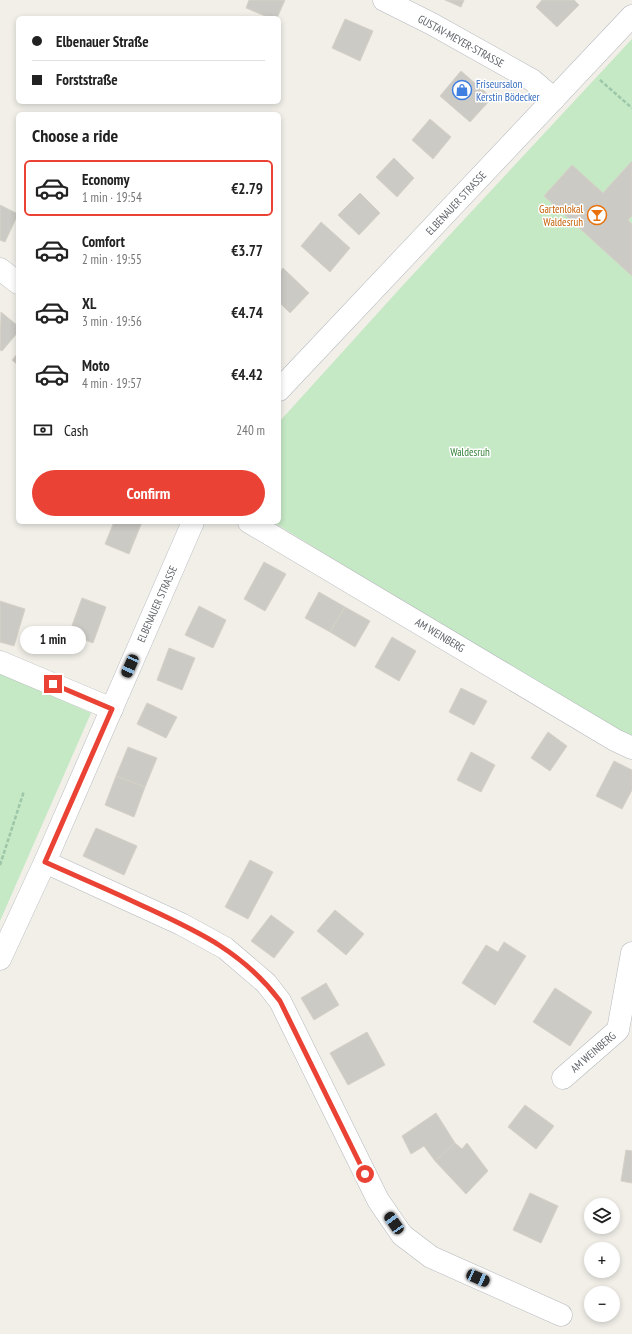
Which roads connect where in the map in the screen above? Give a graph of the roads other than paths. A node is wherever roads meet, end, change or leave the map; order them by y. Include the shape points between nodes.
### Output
1 (384, 0) edge
2 (632, 16) edge
3 (554, 99) junction
4 (0, 269) edge
5 (16, 281) edge
6 (281, 388) edge
7 (192, 524) edge
8 (252, 524) edge
9 (0, 662) edge
10 (112, 709) junction
11 (632, 748) edge
12 (45, 862) junction
13 (632, 953) edge
14 (0, 959) edge
15 (563, 1078) dead end
16 (561, 1315) dead end

1 - 3 street, GUSTAV-MEYER-STRASSE via 532,80
2 - 3 street, ELBENAUER STRASSE
3 - 6 street, ELBENAUER STRASSE
4 - 5 street
7 - 10 street, ELBENAUER STRASSE
8 - 11 street, AM WEINBERG
9 - 10 street
10 - 12 street, ELBENAUER STRASSE
12 - 14 street, ELBENAUER STRASSE
12 - 16 street via 181,924 225,948 249,967 280,1001 378,1200 402,1235 431,1257
13 - 15 street, AM WEINBERG via 618,1030

